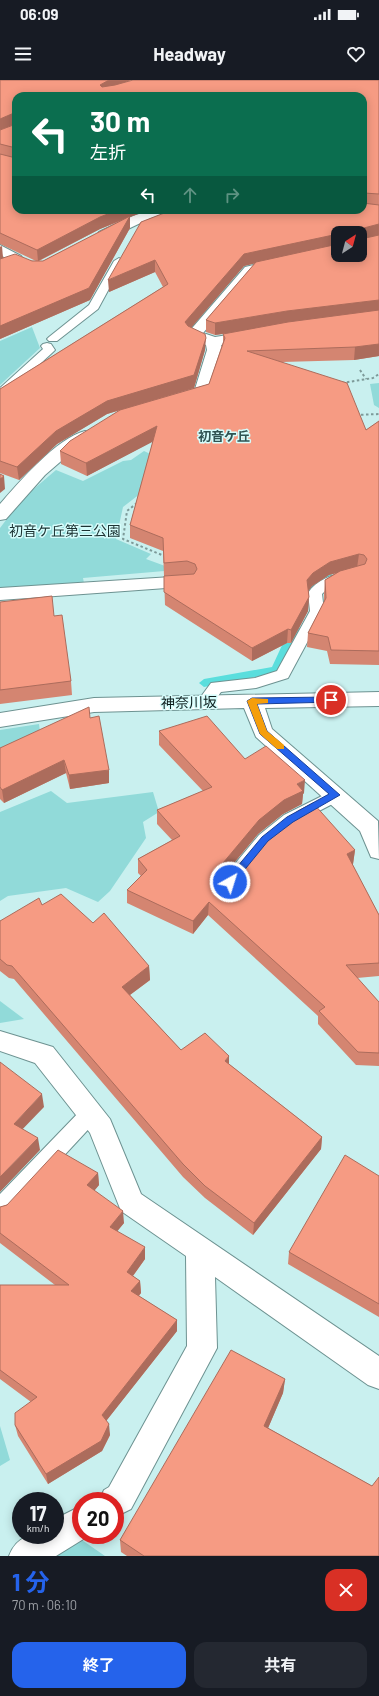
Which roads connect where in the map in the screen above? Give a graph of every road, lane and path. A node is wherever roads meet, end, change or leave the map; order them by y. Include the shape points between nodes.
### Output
1 (150, 214) edge
2 (176, 214) edge
3 (136, 230) edge
4 (95, 240) edge
5 (0, 249) edge
6 (125, 251) edge
7 (331, 252) edge
8 (0, 266) edge
9 (265, 333) edge
10 (213, 342) junction
11 (360, 370) dead end
12 (379, 374) edge
13 (366, 379) junction
14 (340, 383) edge
15 (202, 392) junction
16 (220, 392) edge
17 (0, 394) edge
18 (164, 403) edge
19 (379, 414) edge
20 (353, 416) edge
21 (96, 430) edge
22 (139, 502) edge
23 (0, 515) edge
24 (145, 548) dead end
25 (357, 573) edge
26 (187, 582) edge
27 (0, 594) edge
28 (379, 699) edge
29 (252, 701) junction
30 (205, 702) junction
31 (0, 720) edge
32 (336, 795) junction
33 (379, 851) edge
34 (230, 882) edge
35 (0, 1041) edge
36 (90, 1114) junction
37 (0, 1209) edge
38 (200, 1250) junction
39 (379, 1374) edge
40 (123, 1492) edge
41 (72, 1527) edge
42 (25, 1556) edge

1 - 4 street via 137,218
2 - 3 lane
5 - 8 street via 22,261
6 - 17 lane via 94,307 50,342 49,350
7 - 10 street via 250,270 194,334
9 - 10 street
10 - 15 street via 215,350
11 - 13 path
12 - 13 path
13 - 14 path
15 - 16 street
15 - 18 street
19 - 20 path
21 - 23 street via 64,449 14,485
22 - 24 path via 127,511 123,539
25 - 30 lane via 333,580 315,593 317,611 283,674 256,683 216,687
26 - 27 street
28 - 29 street, 神奈川坂
29 - 30 street, 神奈川坂
29 - 32 street via 263,732
30 - 31 street, 神奈川坂 via 94,705
32 - 33 street via 370,827
32 - 34 lane via 290,819 265,839
35 - 36 street via 44,1055
36 - 37 lane
36 - 38 street via 101,1127 131,1202
38 - 39 street
38 - 40 street via 202,1348
41 - 42 street

